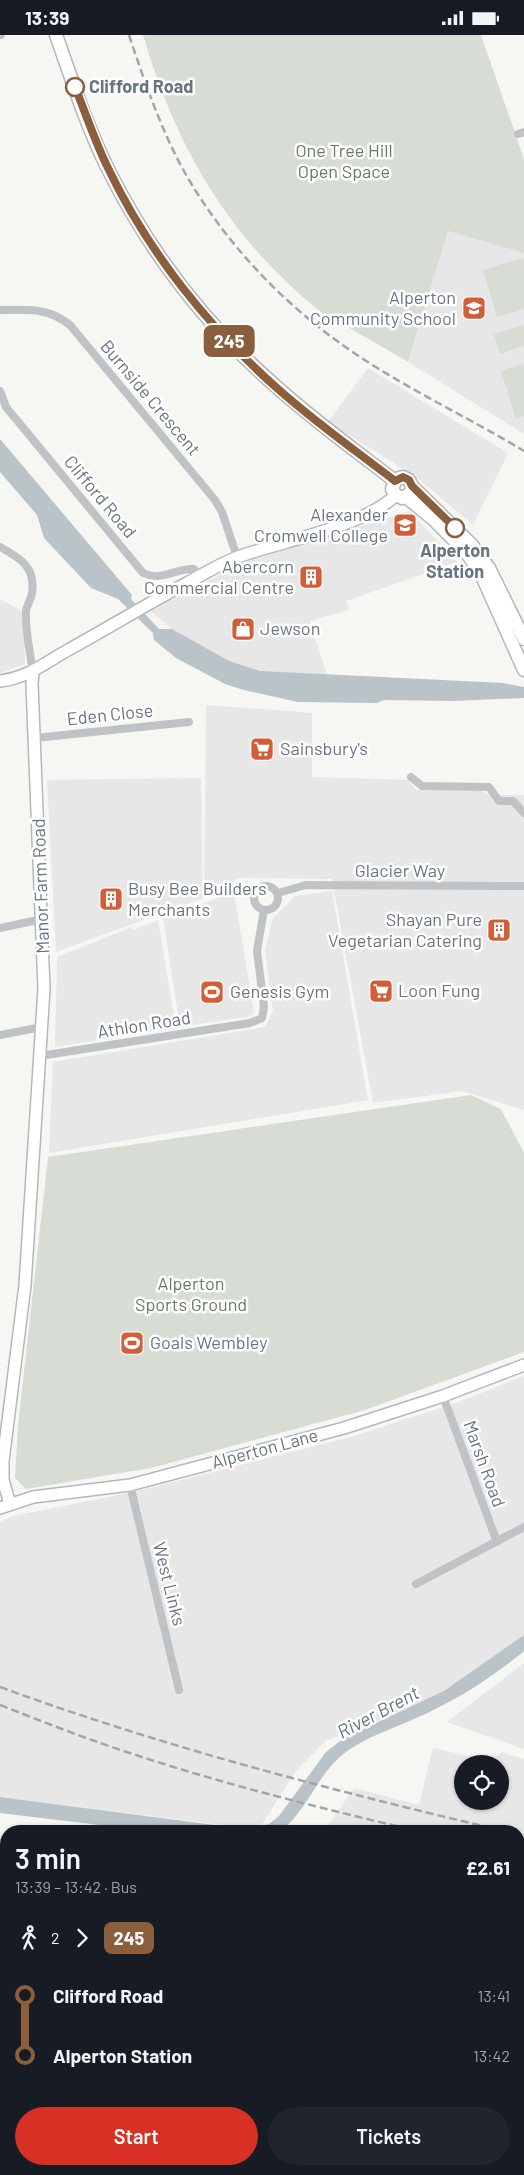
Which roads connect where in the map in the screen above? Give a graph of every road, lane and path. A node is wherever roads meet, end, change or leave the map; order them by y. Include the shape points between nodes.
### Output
1 (56, 35) edge
2 (0, 310) edge
3 (0, 391) edge
4 (395, 481) junction
5 (405, 493) junction
6 (0, 547) edge
7 (237, 557) junction
8 (199, 576) junction
9 (522, 625) edge
10 (507, 636) junction
11 (524, 639) edge
12 (523, 667) edge
13 (33, 672) junction
14 (0, 681) edge
15 (189, 722) dead end
16 (35, 738) junction
17 (411, 777) dead end
18 (524, 813) edge
19 (524, 886) edge
20 (278, 893) junction
21 (264, 910) junction
22 (42, 919) junction
23 (0, 929) edge
24 (42, 1027) junction
25 (0, 1035) edge
26 (40, 1056) junction
27 (524, 1365) edge
28 (443, 1396) junction
29 (4, 1417) edge
30 (130, 1485) junction
31 (5, 1506) edge
32 (524, 1527) edge
33 (497, 1541) junction
34 (416, 1584) dead end
35 (179, 1690) dead end

1 - 4 main road via 108,168 132,214 181,286 234,347 278,389
2 - 7 street, Burnside Crescent via 42,310 70,325 215,500
3 - 8 street, Clifford Road via 6,407 143,573 161,577 194,569
4 - 5 main road via 392,489
4 - 5 main road via 406,478
5 - 7 street via 338,525
5 - 9 main road via 478,553
5 - 10 main road via 466,552 480,574
6 - 13 street via 24,561 30,569 32,593 26,616
7 - 8 street
8 - 13 street
9 - 10 main road
9 - 11 main road
9 - 12 main road via 516,640
10 - 12 main road
13 - 14 street
13 - 16 street, Manor Farm Road
15 - 16 street, Eden Close
16 - 22 street, Manor Farm Road
17 - 18 street via 422,786 490,787 499,801 513,801
19 - 20 street, Glacier Way via 306,885
20 - 21 street via 275,906
20 - 21 street via 265,886 257,890 256,904
21 - 26 street, Athlon Road via 256,951 264,1007 262,1018 250,1023
22 - 23 street
22 - 24 street, Manor Farm Road
24 - 25 street
24 - 26 street, Manor Farm Road
26 - 29 street, Manor Farm Road via 25,1285
27 - 28 street, Alperton Lane
28 - 30 street, Alperton Lane via 353,1426
28 - 33 street, Marsh Road
29 - 31 street, Manor Farm Road
30 - 31 street, Alperton Lane via 33,1497
30 - 35 street, West Links
32 - 33 street
33 - 34 street

